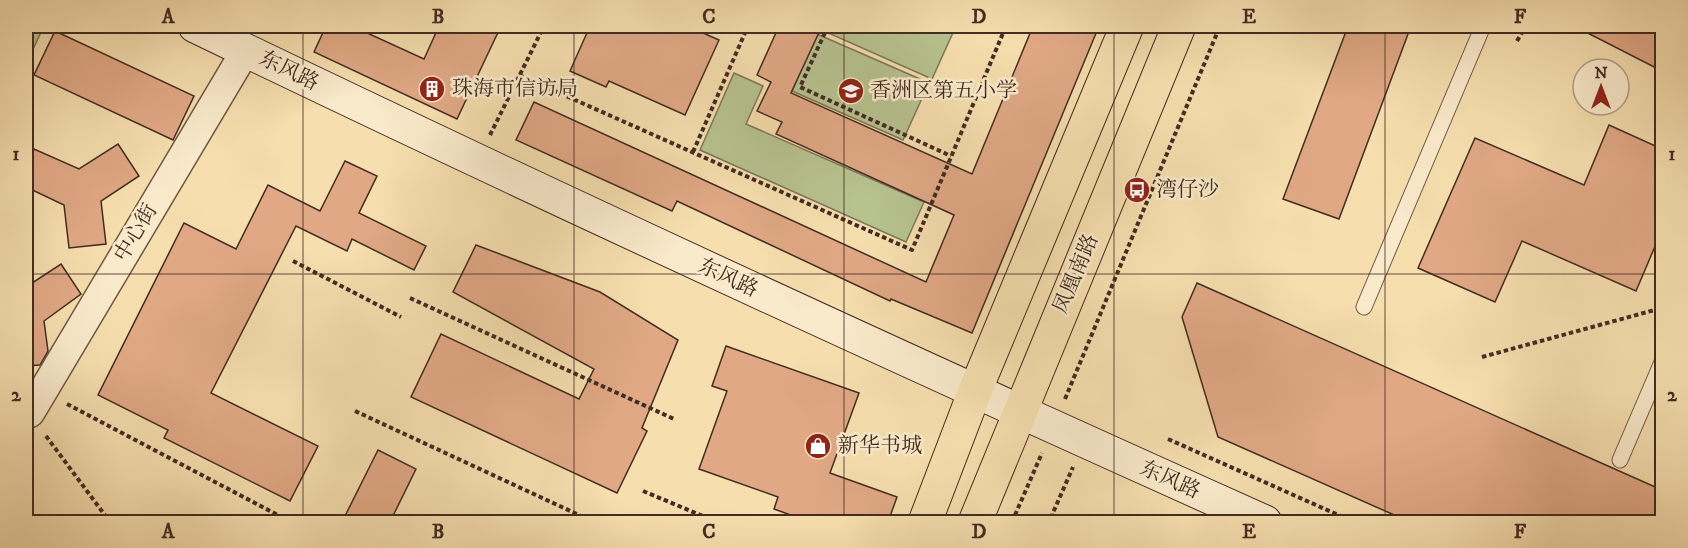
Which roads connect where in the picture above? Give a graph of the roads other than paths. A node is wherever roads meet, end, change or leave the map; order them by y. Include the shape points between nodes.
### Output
1 (195, 26) edge
2 (1127, 26) edge
3 (1179, 26) edge
4 (1484, 26) edge
5 (246, 50) junction
6 (1364, 307) dead end
7 (1662, 362) edge
8 (975, 391) junction
9 (33, 407) edge
10 (1018, 412) junction
11 (1620, 460) dead end
12 (925, 522) edge
13 (975, 522) edge
14 (1265, 522) edge

1 - 5 street, 东风路
2 - 8 main road
3 - 10 main road, 凤凰南路
4 - 6 lane
5 - 8 street, 东风路 via 477,162
5 - 9 street, 中心街
7 - 11 lane
8 - 10 street, 东风路
8 - 12 main road
10 - 13 main road, 凤凰南路
10 - 14 street, 东风路

